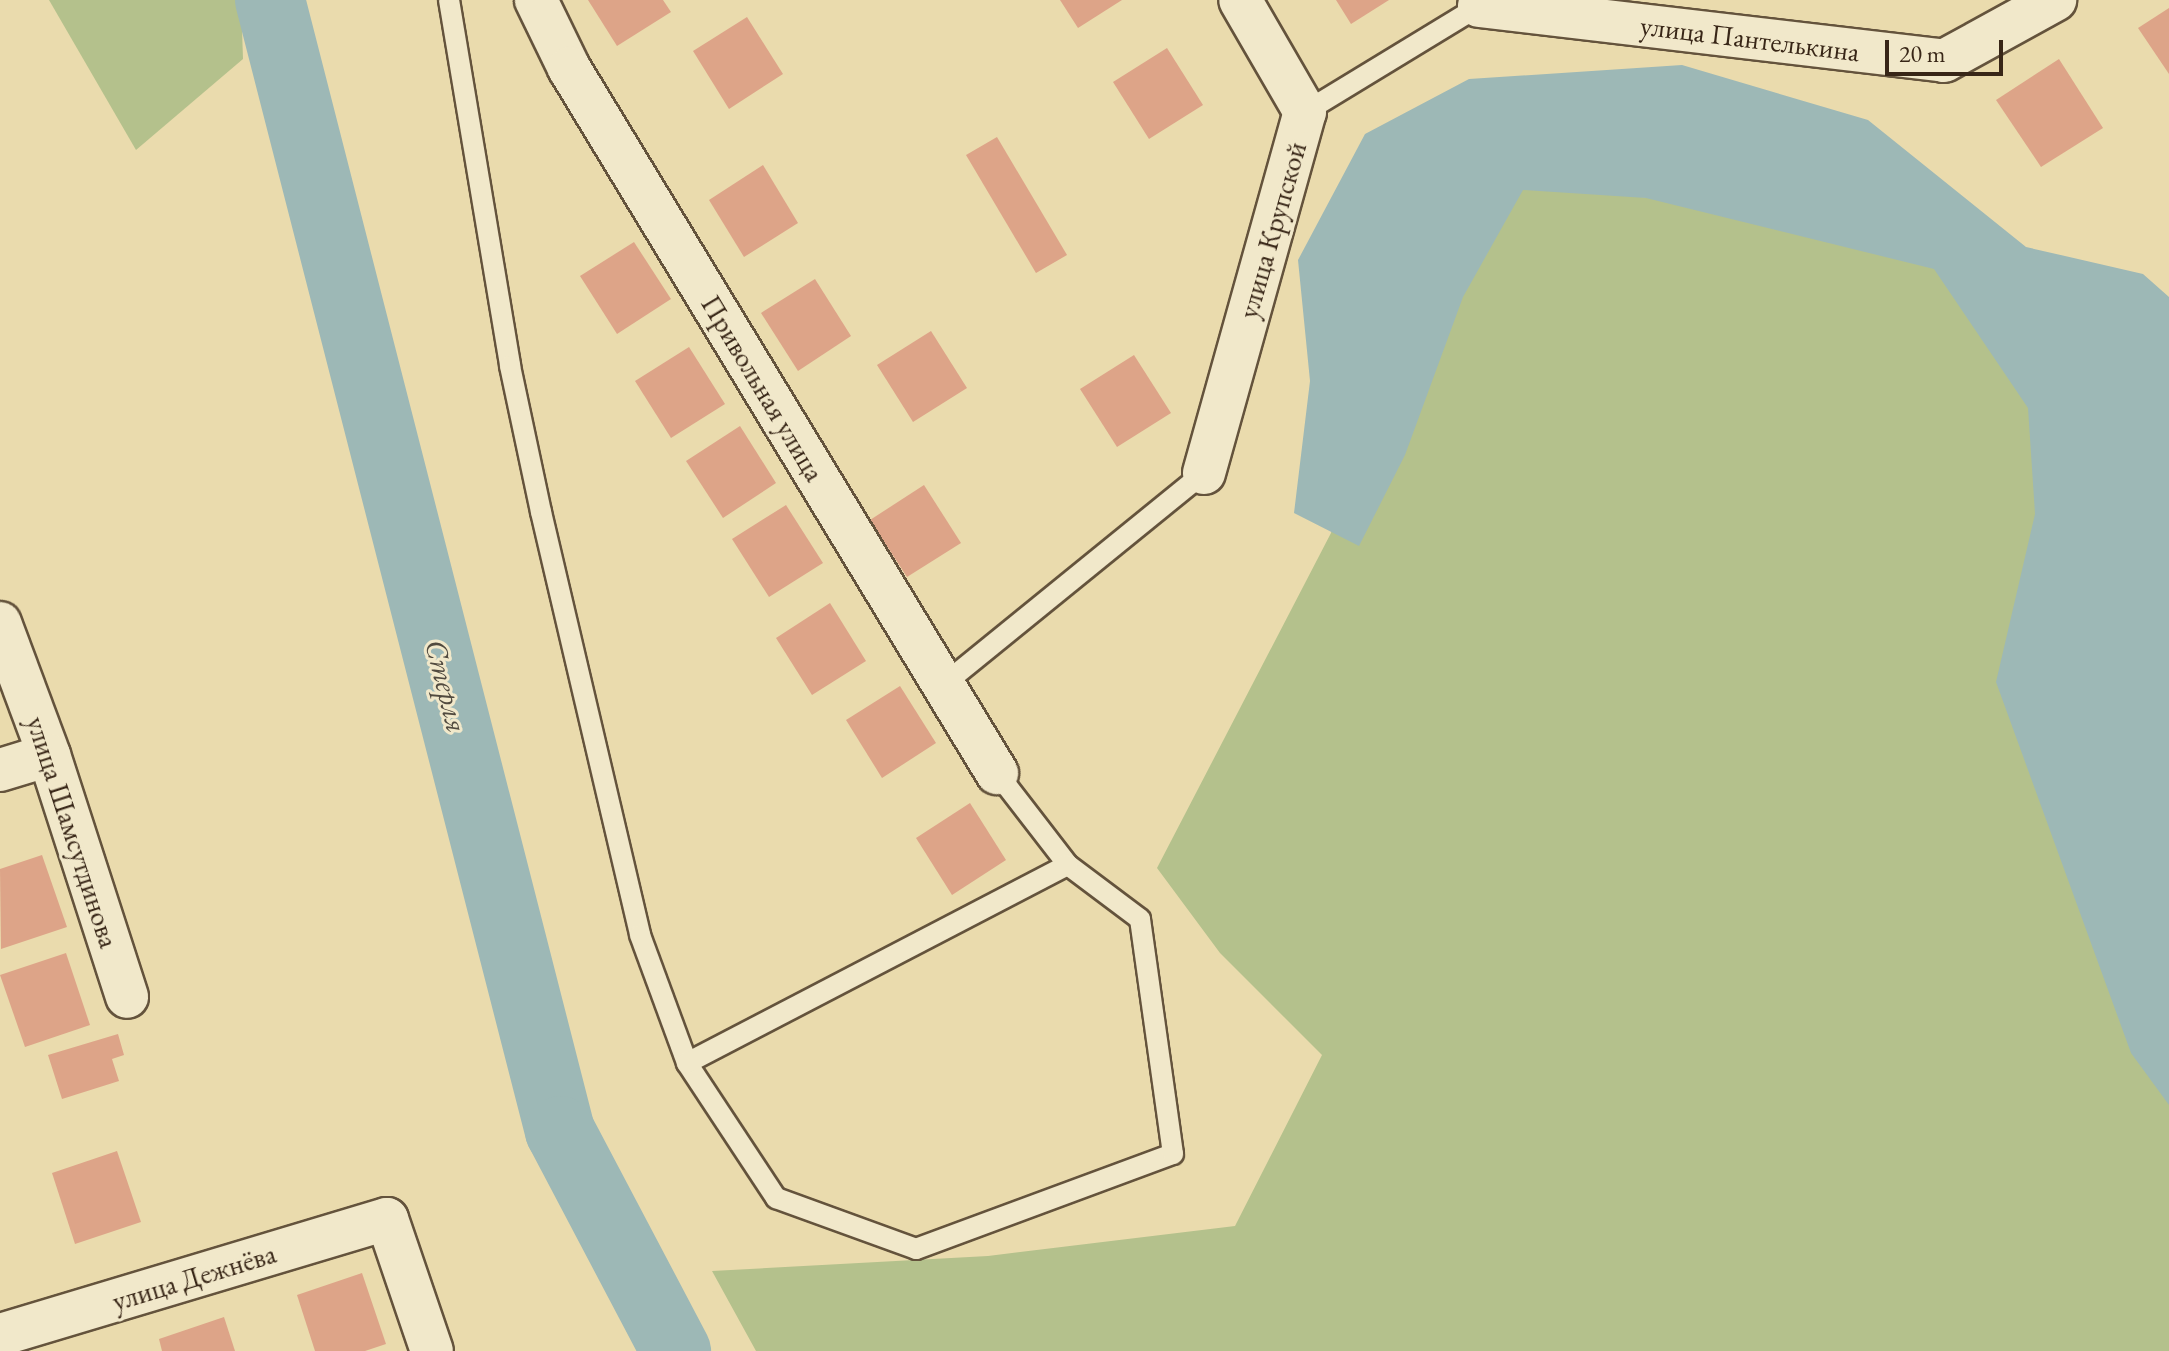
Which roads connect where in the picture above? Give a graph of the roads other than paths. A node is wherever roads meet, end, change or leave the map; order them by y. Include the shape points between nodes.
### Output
1 (449, 0) edge
2 (536, 0) edge
3 (1240, 0) edge
4 (2055, 0) edge
5 (1479, 6) joint
6 (1305, 112) junction
7 (1204, 473) joint
8 (0, 623) edge
9 (943, 685) junction
10 (49, 755) junction
11 (0, 770) edge
12 (997, 773) joint
13 (1068, 865) junction
14 (127, 997) dead end
15 (687, 1063) junction
16 (0, 1335) edge
17 (432, 1351) edge

1 - 15 lane via 510,366 541,512 640,935
2 - 9 street, Привольная улица via 569,68
3 - 6 street, улица Крупской
4 - 5 street, улица Пантелькина via 1944,61
5 - 6 lane
6 - 7 street, улица Крупской
7 - 9 lane
8 - 10 street, улица Шамсутдинова
9 - 12 street, Привольная улица
10 - 11 street
10 - 14 street, улица Шамсутдинова
12 - 13 lane
13 - 15 lane
13 - 15 lane via 1140,919 1173,1154 916,1249 776,1198
16 - 17 street, улица Дежнёва via 387,1219

